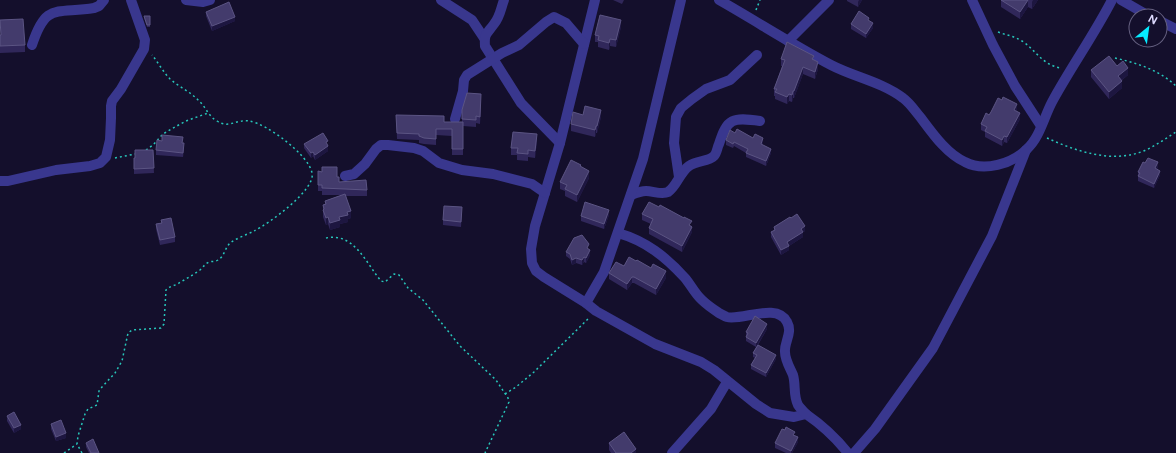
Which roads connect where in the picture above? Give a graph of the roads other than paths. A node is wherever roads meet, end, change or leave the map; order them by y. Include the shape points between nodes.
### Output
1 (104, 0) edge
2 (132, 0) edge
3 (186, 0) edge
4 (210, 0) edge
5 (441, 0) edge
6 (504, 0) edge
7 (595, 0) edge
8 (681, 0) edge
9 (719, 0) edge
10 (829, 0) edge
11 (972, 0) edge
12 (1112, 0) edge
13 (1121, 0) edge
14 (1135, 8) edge
15 (484, 38) junction
16 (788, 41) junction
17 (584, 44) junction
18 (32, 45) dead end
19 (757, 55) dead end
20 (492, 59) junction
21 (455, 119) dead end
22 (760, 121) dead end
23 (1039, 130) junction
24 (560, 143) junction
25 (1026, 150) junction
26 (346, 176) dead end
27 (679, 177) junction
28 (0, 181) edge
29 (545, 193) junction
30 (631, 195) junction
31 (618, 233) junction
32 (586, 303) junction
33 (727, 382) junction
34 (806, 414) junction
35 (672, 453) edge
36 (848, 453) edge
37 (854, 453) edge

1 - 18 street via 94,8 50,13 40,23
2 - 28 street via 145,40 144,49 112,101 108,153 104,160 90,166
3 - 4 street
5 - 15 street via 472,20
6 - 15 street via 497,20
7 - 17 street
8 - 30 street via 643,159
9 - 16 street
10 - 16 street
11 - 23 street
12 - 23 street
13 - 14 street
15 - 20 street via 484,46
16 - 25 street via 832,66 902,97 954,156 963,162 973,166 989,166 1007,162
17 - 20 street via 566,23 554,18 519,45
17 - 24 street
19 - 27 street via 730,80 706,89 681,108 676,118 674,143
20 - 21 street via 467,75
20 - 24 street via 522,103
22 - 27 street via 738,119 729,122 723,130 716,154 710,160 690,164
23 - 25 street via 1033,143
24 - 29 street
25 - 37 street via 992,236 933,348 875,429
26 - 29 street via 354,174 381,145 388,145 423,151 439,163 462,170 493,174 532,184
27 - 30 street via 669,191 664,193 645,191
29 - 32 street via 531,249 532,263 544,278
30 - 31 street
31 - 32 street via 604,272
31 - 34 street via 632,237 658,252 684,278 701,300 727,317 760,313 784,318 789,335 784,351 793,377 798,405
32 - 33 street via 655,344 701,362
33 - 34 street via 770,413 794,416
33 - 35 street via 711,409
34 - 36 street via 820,424

